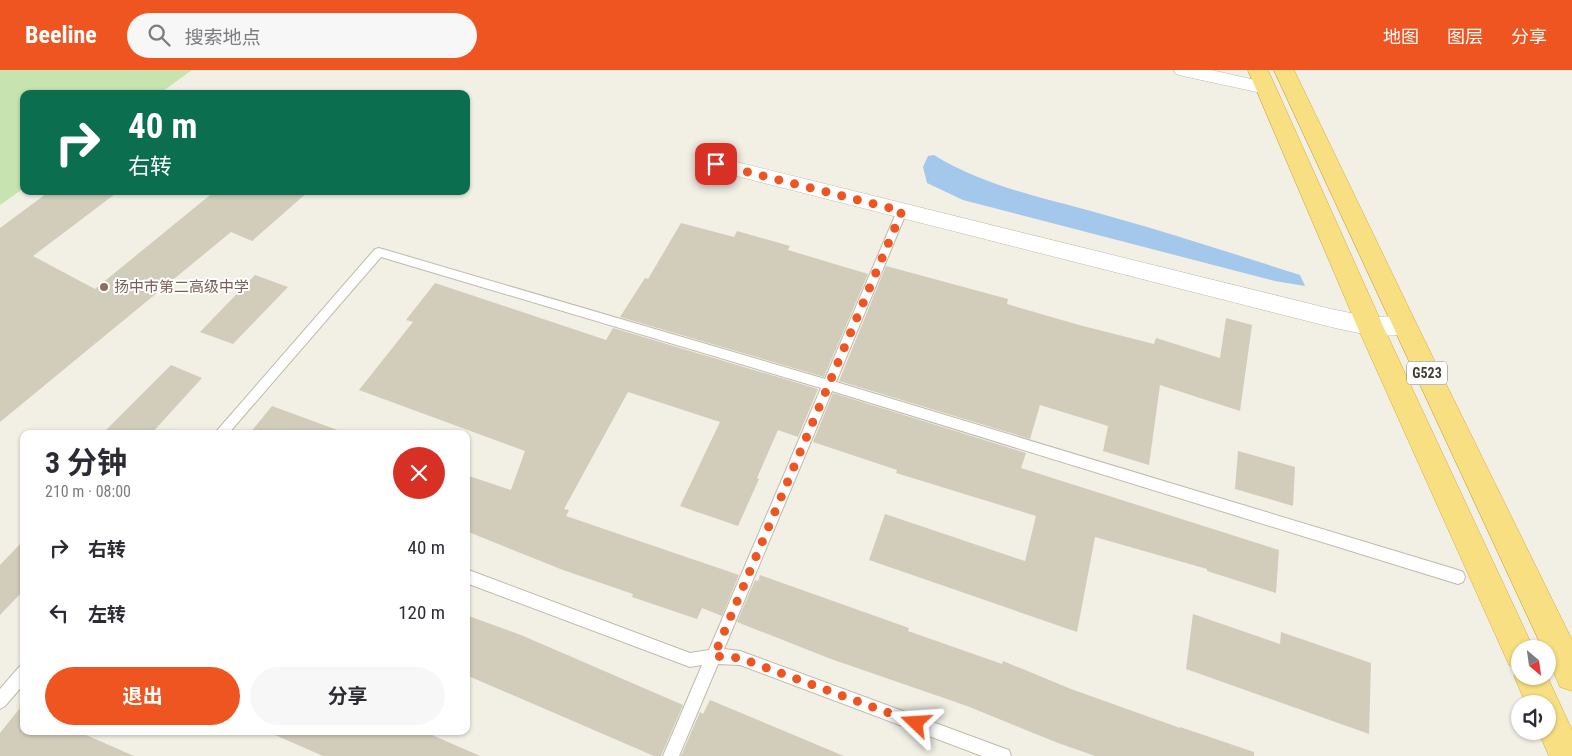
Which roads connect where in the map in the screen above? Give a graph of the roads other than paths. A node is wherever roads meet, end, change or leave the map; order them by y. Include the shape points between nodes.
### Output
1 (1183, 70) edge
2 (1269, 76) edge
3 (716, 164) dead end
4 (902, 211) junction
5 (1404, 325) junction
6 (1370, 326) junction
7 (828, 384) junction
8 (223, 430) edge
9 (1458, 577) dead end
10 (470, 578) edge
11 (1514, 640) edge
12 (714, 656) junction
13 (1572, 675) edge
14 (20, 677) edge
15 (0, 702) edge
16 (1556, 733) edge
17 (671, 756) edge
18 (1003, 756) edge
19 (1566, 756) edge

1 - 2 street
2 - 5 highway, G523
2 - 6 highway, G523
3 - 4 street
4 - 6 street
4 - 7 lane
5 - 6 street
5 - 13 highway, G523
6 - 11 highway, G523
7 - 8 lane via 378,252
7 - 9 lane
7 - 12 lane
10 - 12 lane via 690,660
12 - 17 lane
12 - 18 lane via 740,658
14 - 15 lane
16 - 19 highway

